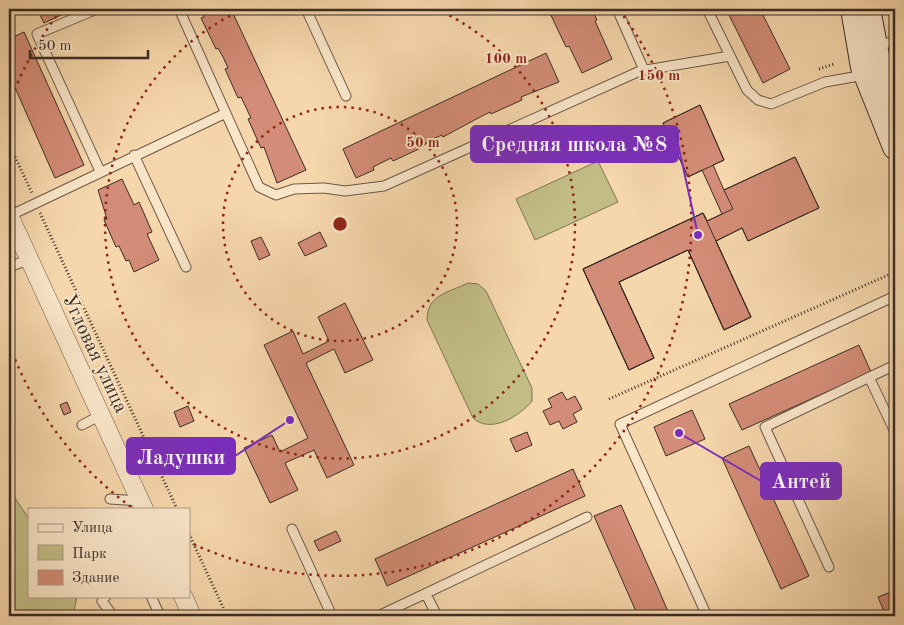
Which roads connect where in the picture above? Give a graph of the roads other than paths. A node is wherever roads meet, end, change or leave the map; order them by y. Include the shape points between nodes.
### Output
1 (97, 9) edge
2 (178, 9) edge
3 (306, 9) edge
4 (617, 9) edge
5 (706, 9) edge
6 (853, 9) edge
7 (868, 9) edge
8 (877, 46) edge
9 (730, 56) junction
10 (644, 70) junction
11 (874, 73) junction
12 (346, 96) dead end
13 (895, 108) edge
14 (226, 112) junction
15 (895, 147) edge
16 (134, 155) junction
17 (100, 171) junction
18 (9, 215) edge
19 (30, 259) junction
20 (9, 267) edge
21 (186, 267) dead end
22 (895, 296) edge
23 (895, 365) edge
24 (869, 377) junction
25 (102, 415) junction
26 (82, 425) dead end
27 (895, 432) edge
28 (110, 498) dead end
29 (142, 505) edge
30 (587, 517) dead end
31 (292, 529) dead end
32 (829, 567) dead end
33 (426, 594) junction
34 (104, 598) edge
35 (152, 598) edge
36 (184, 598) edge
37 (113, 616) edge
38 (160, 616) edge
39 (192, 616) edge
40 (332, 616) edge
41 (378, 616) edge
42 (437, 616) edge
43 (707, 616) edge

1 - 17 lane via 37,34
2 - 14 lane
3 - 12 lane
4 - 10 lane
5 - 9 lane
6 - 8 main road
7 - 8 main road
8 - 11 main road
9 - 10 lane
9 - 11 lane via 747,90 758,100 770,104 825,82
10 - 14 lane via 384,186 345,191 294,189 276,195 259,187
11 - 13 main road
11 - 15 main road
14 - 16 lane
16 - 17 lane
16 - 21 lane
17 - 18 lane
18 - 19 street, Угловая улица
19 - 20 lane
19 - 25 street, Угловая улица
22 - 43 lane via 620,424
23 - 24 lane
24 - 27 lane
24 - 32 lane via 765,427
25 - 26 lane
25 - 29 street, Угловая улица
28 - 29 lane
30 - 33 lane
31 - 40 lane
33 - 41 lane
33 - 42 lane
34 - 37 lane via 102,601
35 - 38 lane
36 - 39 street

